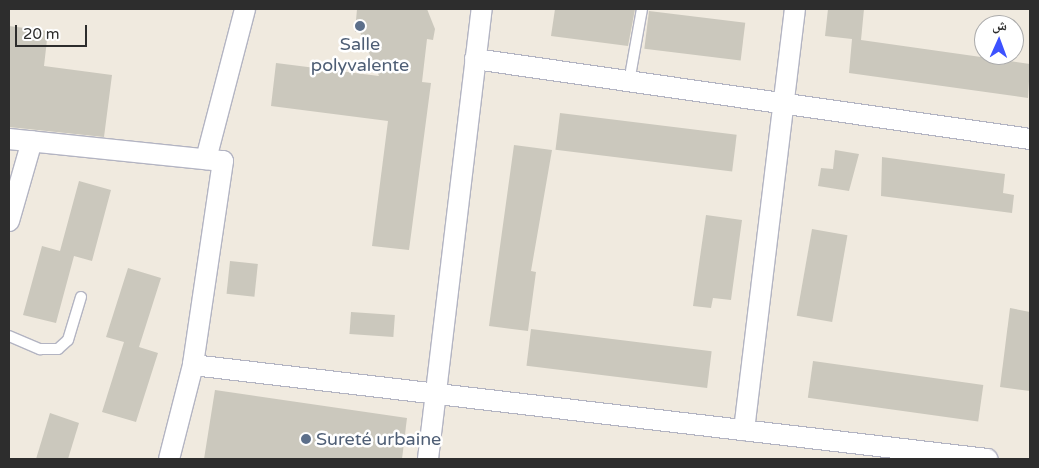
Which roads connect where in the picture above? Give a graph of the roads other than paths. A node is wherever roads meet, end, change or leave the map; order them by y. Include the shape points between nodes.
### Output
1 (244, 9) edge
2 (482, 9) edge
3 (642, 9) edge
4 (795, 9) edge
5 (475, 59) junction
6 (629, 82) junction
7 (784, 105) junction
8 (9, 138) edge
9 (1030, 139) edge
10 (32, 141) junction
11 (206, 159) junction
12 (10, 210) edge
13 (81, 297) dead end
14 (9, 336) edge
15 (193, 365) junction
16 (435, 392) junction
17 (744, 430) junction
18 (169, 459) edge
19 (428, 459) edge
20 (987, 459) edge

1 - 11 street
2 - 5 street
3 - 6 lane
4 - 7 street
5 - 6 street
5 - 16 street
6 - 7 street
7 - 9 street
7 - 17 street
8 - 10 street
10 - 11 street
10 - 12 street
11 - 15 street via 223,161
13 - 14 lane via 68,340 58,349 40,349
15 - 16 street
15 - 18 street
16 - 17 street
16 - 19 street
17 - 20 street

